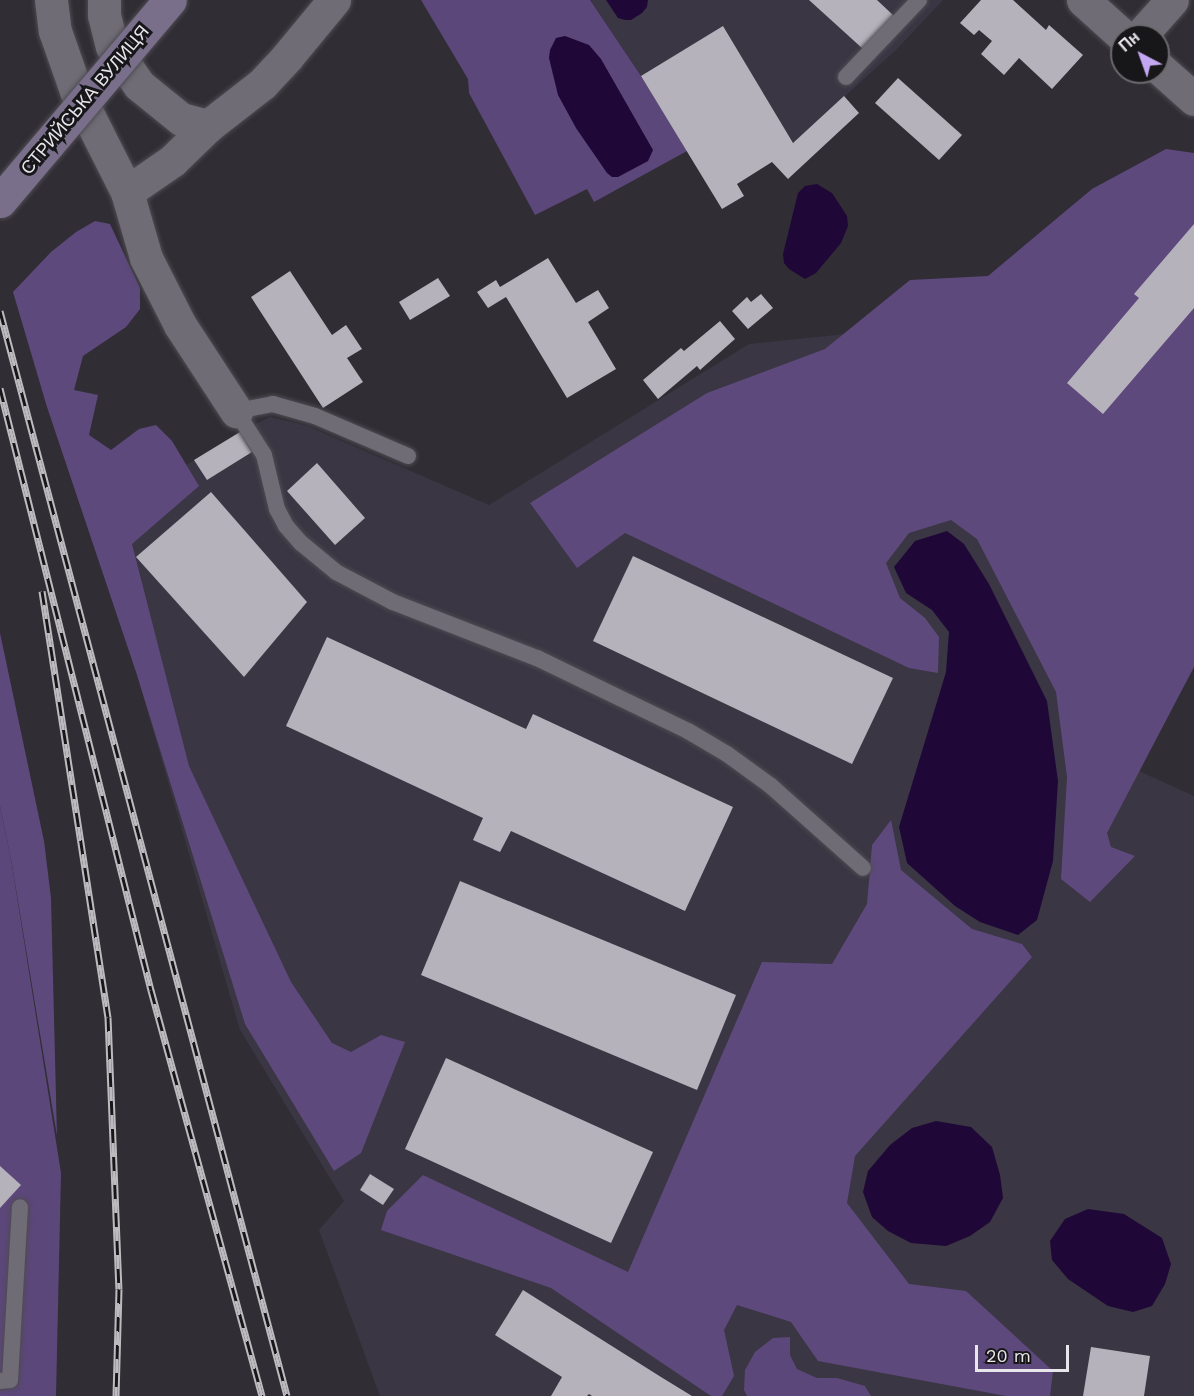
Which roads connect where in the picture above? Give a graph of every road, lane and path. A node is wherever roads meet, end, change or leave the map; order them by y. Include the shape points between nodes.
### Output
1 (51, 0) edge
2 (104, 0) edge
3 (170, 0) edge
4 (334, 0) edge
5 (920, 0) edge
6 (1083, 0) edge
7 (1172, 0) edge
8 (1110, 24) edge
9 (1151, 24) edge
10 (846, 77) dead end
11 (1170, 78) edge
12 (1194, 99) edge
13 (208, 126) junction
14 (127, 192) junction
15 (0, 201) edge
16 (236, 411) junction
17 (408, 456) dead end
18 (862, 868) dead end
19 (20, 1207) dead end
20 (0, 1382) edge

1 - 14 street via 55,31 76,90
2 - 13 street via 112,46 139,85 181,119
3 - 15 main road, СТРИЙСЬКА ВУЛИЦЯ, bridge
4 - 13 street via 262,84
5 - 10 lane
6 - 8 street
7 - 9 street
11 - 12 street
13 - 14 street via 172,161
14 - 16 street via 146,258 180,325
16 - 17 lane via 273,404 315,416
16 - 18 lane via 264,455 277,509 286,526 336,572 393,602 537,658 688,731 771,786
19 - 20 lane via 10,1380

